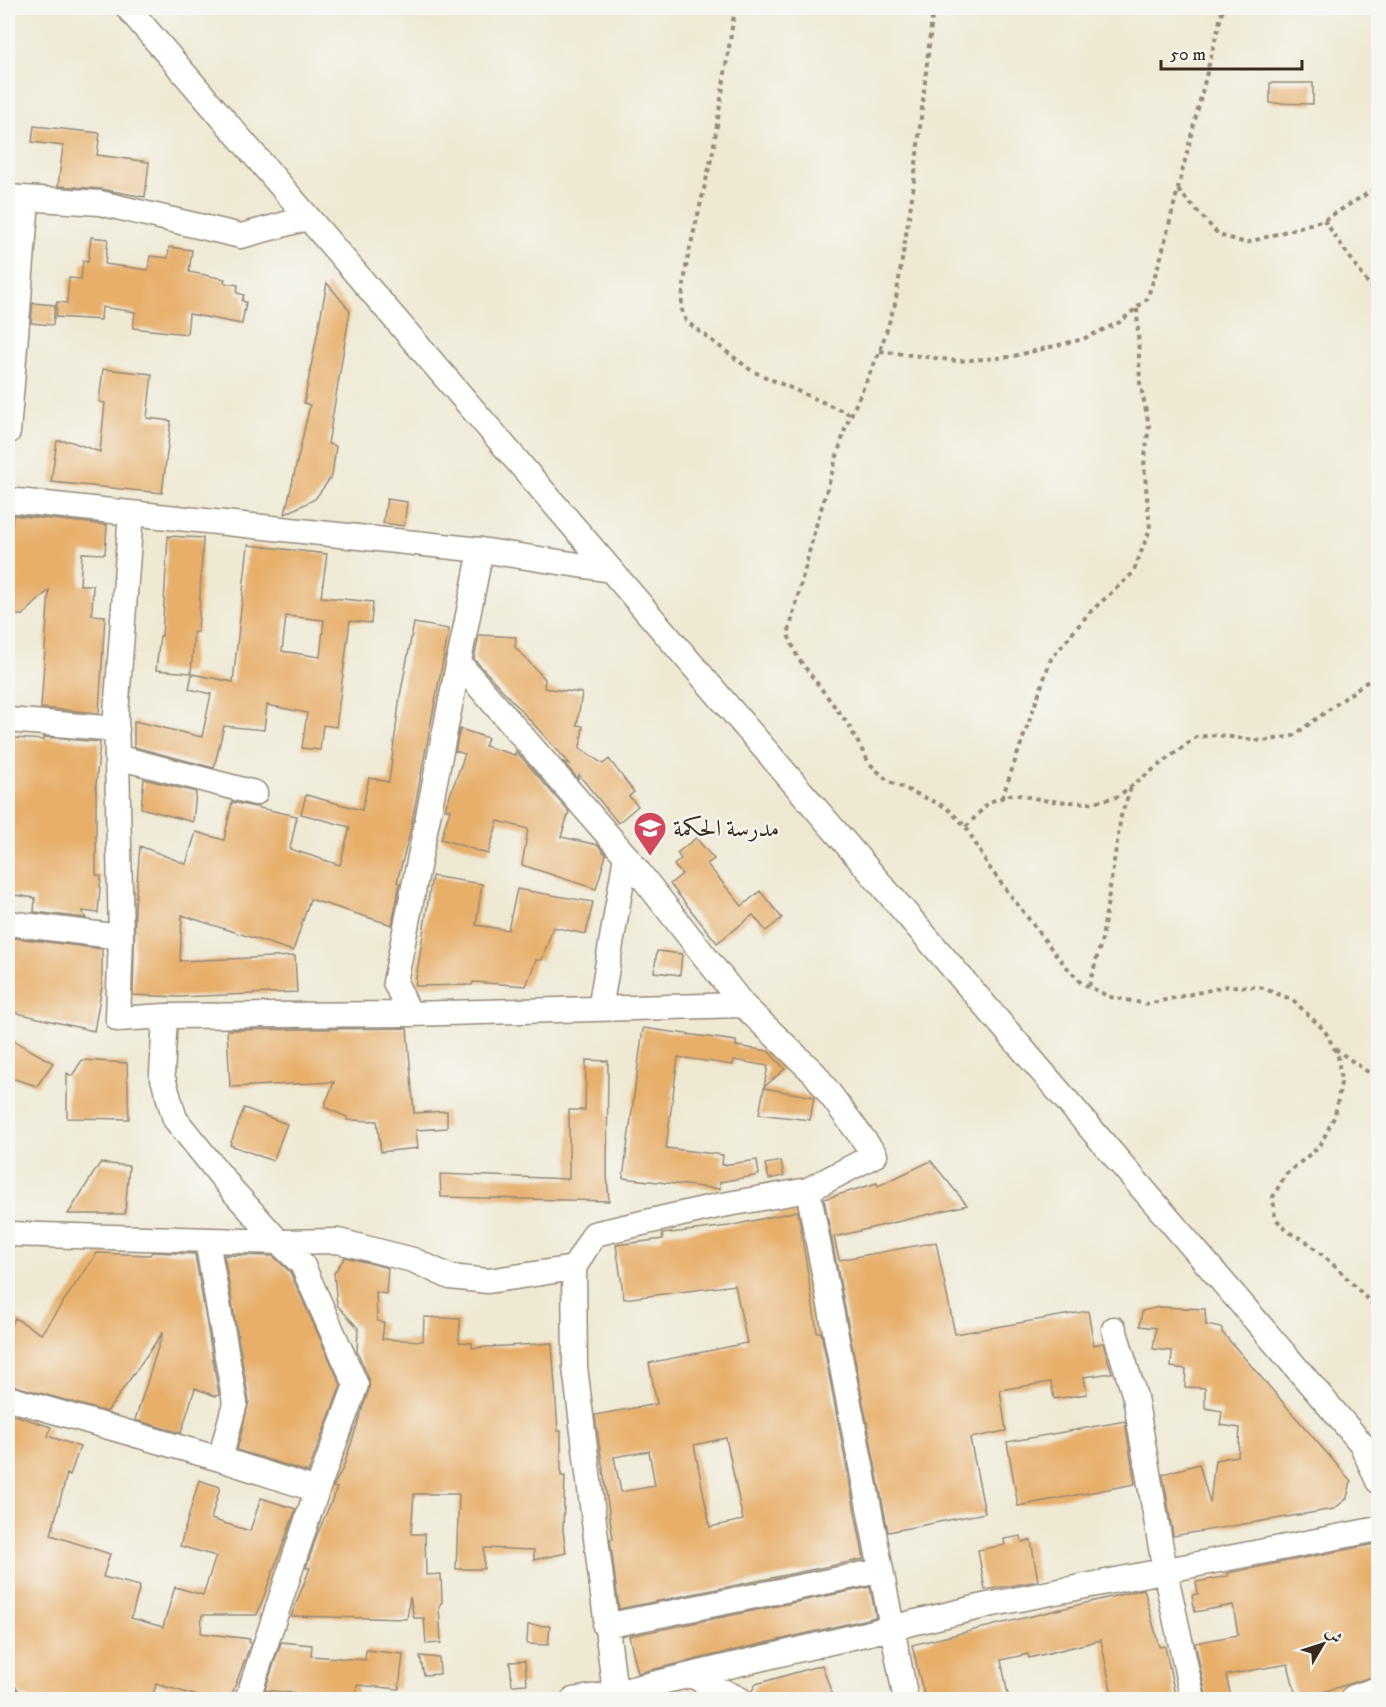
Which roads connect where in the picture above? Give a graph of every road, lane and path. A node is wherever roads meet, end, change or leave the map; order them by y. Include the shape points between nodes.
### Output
1 (128, 8) edge
2 (735, 8) edge
3 (933, 8) edge
4 (1223, 8) edge
5 (1378, 187) edge
6 (1178, 189) junction
7 (17, 198) edge
8 (308, 218) junction
9 (1324, 220) junction
10 (1378, 298) edge
11 (1137, 307) junction
12 (880, 351) junction
13 (852, 415) junction
14 (8, 432) edge
15 (8, 500) edge
16 (131, 513) junction
17 (481, 550) junction
18 (611, 570) junction
19 (458, 662) junction
20 (1378, 676) edge
21 (8, 720) edge
22 (117, 729) junction
23 (117, 758) junction
24 (1131, 787) junction
25 (255, 793) dead end
26 (1002, 798) junction
27 (966, 827) junction
28 (626, 856) junction
29 (8, 923) edge
30 (121, 937) junction
31 (1089, 986) junction
32 (743, 1005) junction
33 (600, 1009) junction
34 (410, 1014) junction
35 (165, 1016) junction
36 (1335, 1049) junction
37 (1378, 1079) edge
38 (808, 1190) junction
39 (8, 1234) edge
40 (207, 1240) junction
41 (279, 1242) junction
42 (574, 1268) junction
43 (1378, 1310) edge
44 (1114, 1329) dead end
45 (8, 1398) edge
46 (220, 1459) junction
47 (1378, 1481) edge
48 (317, 1490) junction
49 (1378, 1529) edge
50 (1165, 1570) junction
51 (879, 1571) junction
52 (605, 1626) junction
53 (891, 1628) junction
54 (691, 1675) junction
55 (1378, 1692) edge
56 (615, 1693) junction
57 (247, 1700) edge
58 (573, 1700) edge
59 (741, 1700) edge
60 (906, 1700) edge
61 (1193, 1700) edge
62 (1355, 1700) edge

1 - 8 street
2 - 13 path via 713,151 687,261 681,308 686,321 752,371
3 - 12 path via 913,191 895,304
4 - 6 path
5 - 9 path
6 - 9 path via 1219,235 1246,243
6 - 11 path via 1151,288 1147,299
7 - 8 street via 100,203 240,236
7 - 14 street
8 - 18 street
9 - 10 path
11 - 12 path via 1120,322 1083,339 1010,357 958,361
11 - 26 path via 1140,383 1149,425 1144,465 1150,529 1133,573 1089,613 1051,659
12 - 13 path
13 - 27 path via 815,529 788,635 798,658 848,724 869,763 888,781 946,807
15 - 16 street
16 - 17 street
16 - 22 street
17 - 18 street
17 - 19 street
18 - 47 street via 1361,1443
19 - 28 street
19 - 34 street via 395,982
20 - 24 path via 1293,736 1263,741 1216,735 1196,737
21 - 22 street
22 - 23 street
23 - 25 street
23 - 30 street
24 - 26 path via 1117,797 1090,803 1013,794
24 - 31 path via 1121,816 1103,929
26 - 27 path via 989,802
27 - 31 path via 989,867 1057,956
28 - 32 street
28 - 33 street
29 - 30 street
30 - 35 street via 118,1019
31 - 36 path via 1110,998 1147,1004 1228,986 1260,987 1293,1000 1325,1031
32 - 33 street
32 - 38 street via 814,1074 875,1155
33 - 34 street
34 - 35 street
35 - 41 street via 162,1075 175,1119
36 - 37 path
36 - 43 path via 1341,1083 1335,1115 1320,1146 1285,1175 1273,1197 1275,1218 1337,1268
38 - 42 street via 594,1234
38 - 51 street
39 - 40 street
40 - 41 street
40 - 46 street via 235,1403
41 - 42 street via 338,1241 412,1260 450,1277 488,1281
41 - 48 street via 302,1264 356,1385
42 - 52 street via 575,1367
44 - 50 street via 1135,1397
45 - 46 street
46 - 48 street
48 - 57 street
49 - 50 street
50 - 53 street
50 - 61 street
51 - 52 street
51 - 53 street
52 - 56 street
53 - 54 street
53 - 60 street
54 - 56 street
54 - 59 street
55 - 62 main road
56 - 58 street

